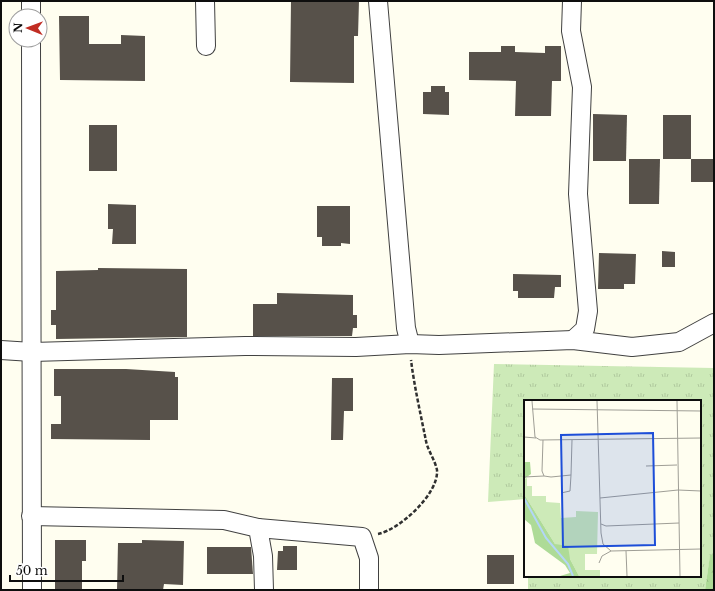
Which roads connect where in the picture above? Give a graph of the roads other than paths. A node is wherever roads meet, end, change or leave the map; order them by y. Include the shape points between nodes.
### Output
1 (205, 1) edge
2 (378, 1) edge
3 (572, 1) edge
4 (206, 46) dead end
5 (31, 48) edge
6 (714, 323) edge
7 (573, 340) junction
8 (410, 344) junction
9 (1, 350) edge
10 (32, 352) junction
11 (31, 516) junction
12 (258, 528) junction
13 (32, 590) edge
14 (264, 590) edge
15 (369, 590) edge

1 - 4 street
2 - 8 street via 406,328
3 - 7 street via 571,31 582,87 578,194 588,312 585,329
5 - 10 street
6 - 7 street via 679,342 632,347
7 - 8 street
8 - 10 street
9 - 10 street
10 - 11 street
11 - 12 street via 224,520
11 - 13 street
12 - 14 street via 263,556
12 - 15 street via 362,537 369,558

